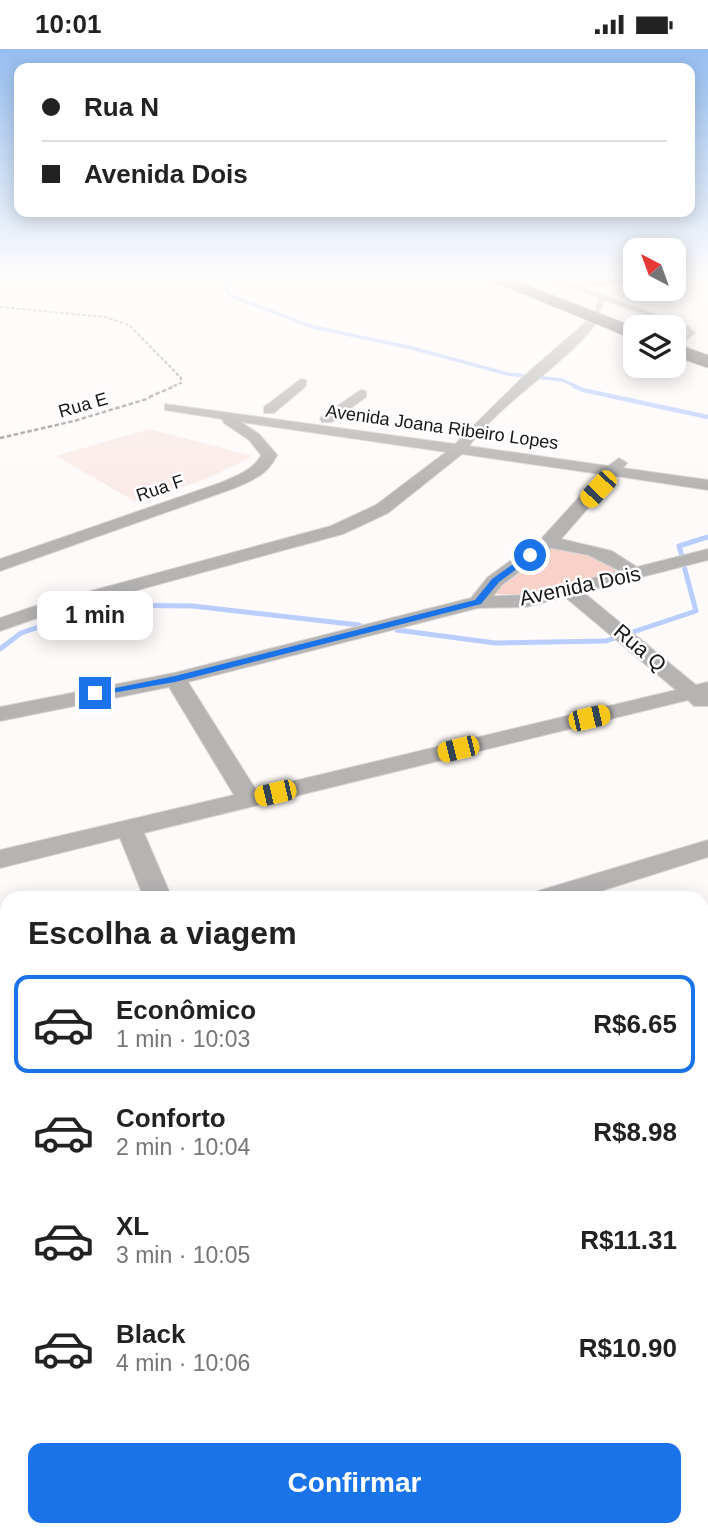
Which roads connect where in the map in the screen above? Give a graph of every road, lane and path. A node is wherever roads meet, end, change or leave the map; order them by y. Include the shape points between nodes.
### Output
1 (152, 348) edge
2 (565, 348) edge
3 (686, 353) edge
4 (708, 362) edge
5 (301, 383) dead end
6 (361, 394) dead end
7 (149, 397) junction
8 (170, 407) joint
9 (230, 416) junction
10 (327, 419) junction
11 (0, 438) edge
12 (462, 445) junction
13 (616, 467) junction
14 (708, 477) edge
15 (708, 485) edge
16 (548, 542) junction
17 (708, 554) edge
18 (0, 565) edge
19 (635, 575) junction
20 (570, 591) junction
21 (478, 602) junction
22 (0, 625) edge
23 (175, 679) junction
24 (703, 696) edge
25 (0, 714) edge
26 (249, 799) junction
27 (128, 828) junction
28 (701, 855) edge
29 (0, 859) edge
30 (155, 891) edge
31 (573, 891) edge

1 - 7 path, Rua E via 181,383
2 - 12 street
3 - 4 highway
5 - 10 street, Avenida Joana Ribeiro Lopes via 270,410
6 - 10 street
7 - 8 path
7 - 11 path, Rua E
8 - 9 street, Avenida Joana Ribeiro Lopes
9 - 12 street, Avenida Joana Ribeiro Lopes
9 - 18 street, Rua F via 232,424 254,437 269,455 266,465 255,473
10 - 12 street, Avenida Joana Ribeiro Lopes
12 - 13 street, Avenida Joana Ribeiro Lopes
12 - 22 street via 382,509 337,530
13 - 14 street, Avenida Joana Ribeiro Lopes
13 - 15 street, Avenida Joana Ribeiro Lopes
13 - 16 street
16 - 19 street via 613,558
16 - 21 street via 495,580
17 - 19 street, Avenida Dois
19 - 20 street, Avenida Dois
20 - 21 street, Avenida Dois via 526,601
20 - 24 street, Rua Q
21 - 23 street, Avenida Dois
23 - 25 street, Avenida Dois
23 - 26 street
24 - 26 street
26 - 27 street
27 - 29 street
27 - 30 street
28 - 31 street

